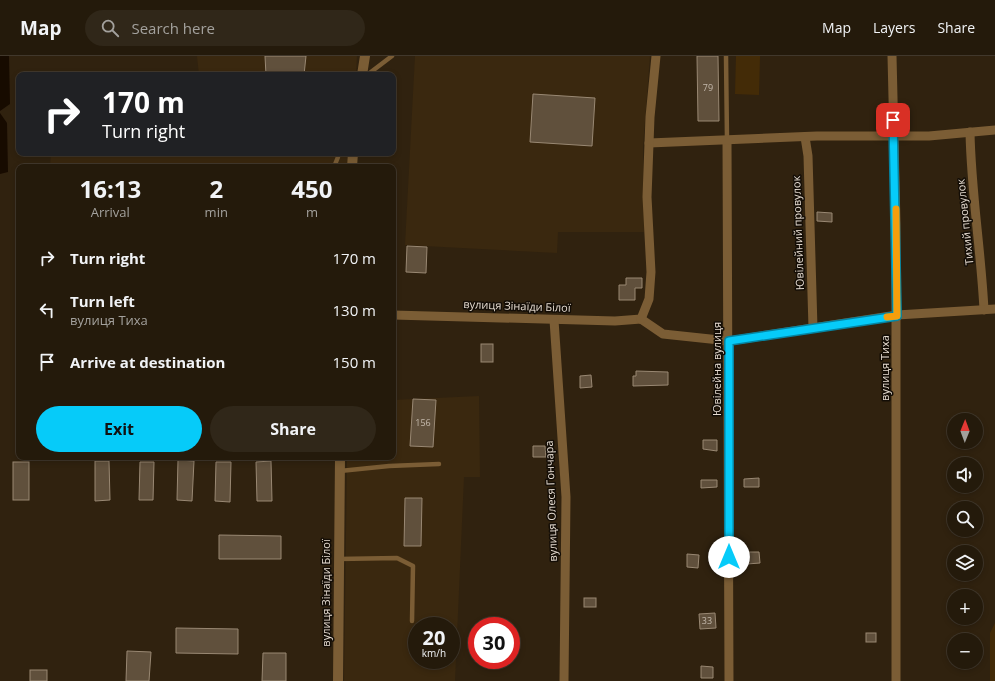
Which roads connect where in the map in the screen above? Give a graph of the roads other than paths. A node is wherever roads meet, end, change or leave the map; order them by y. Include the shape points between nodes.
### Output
1 (365, 56) edge
2 (392, 56) edge
3 (656, 56) edge
4 (726, 56) edge
5 (892, 56) edge
6 (362, 72) edge
7 (371, 72) edge
8 (995, 130) edge
9 (970, 132) junction
10 (893, 136) junction
11 (805, 137) junction
12 (727, 140) junction
13 (649, 143) junction
14 (338, 157) dead end
15 (335, 164) edge
16 (995, 309) edge
17 (984, 310) junction
18 (396, 316) edge
19 (897, 316) junction
20 (641, 319) junction
21 (554, 320) junction
22 (813, 328) junction
23 (729, 341) junction
24 (340, 460) edge
25 (439, 464) dead end
26 (340, 471) junction
27 (338, 559) junction
28 (412, 617) edge
29 (338, 681) edge
30 (564, 681) edge
31 (729, 681) edge
32 (896, 681) edge

1 - 6 street
2 - 7 lane
3 - 13 street
4 - 12 lane, Ювілейна вулиця
5 - 10 street, вулиця Тиха
8 - 9 street
9 - 10 street
9 - 17 street, Тихий провулок via 970,164
10 - 11 street
10 - 19 street, вулиця Тиха
11 - 12 street
11 - 22 street, Ювілейний провулок via 808,156
12 - 13 street
12 - 23 street, Ювілейна вулиця
13 - 20 street via 647,197 651,272 649,299
14 - 15 lane
16 - 17 street
17 - 19 street
18 - 21 street, вулиця Зінаїди Білої
19 - 22 street
19 - 32 street, вулиця Тиха
20 - 21 street, вулиця Зінаїди Білої
20 - 23 street via 663,334
21 - 30 street, вулиця Олеся Гончара via 566,497
22 - 23 street
23 - 31 street, Ювілейна вулиця
24 - 26 street, вулиця Зінаїди Білої
25 - 26 lane
26 - 27 street, вулиця Зінаїди Білої
27 - 28 lane via 397,558 413,566
27 - 29 street, вулиця Зінаїди Білої

